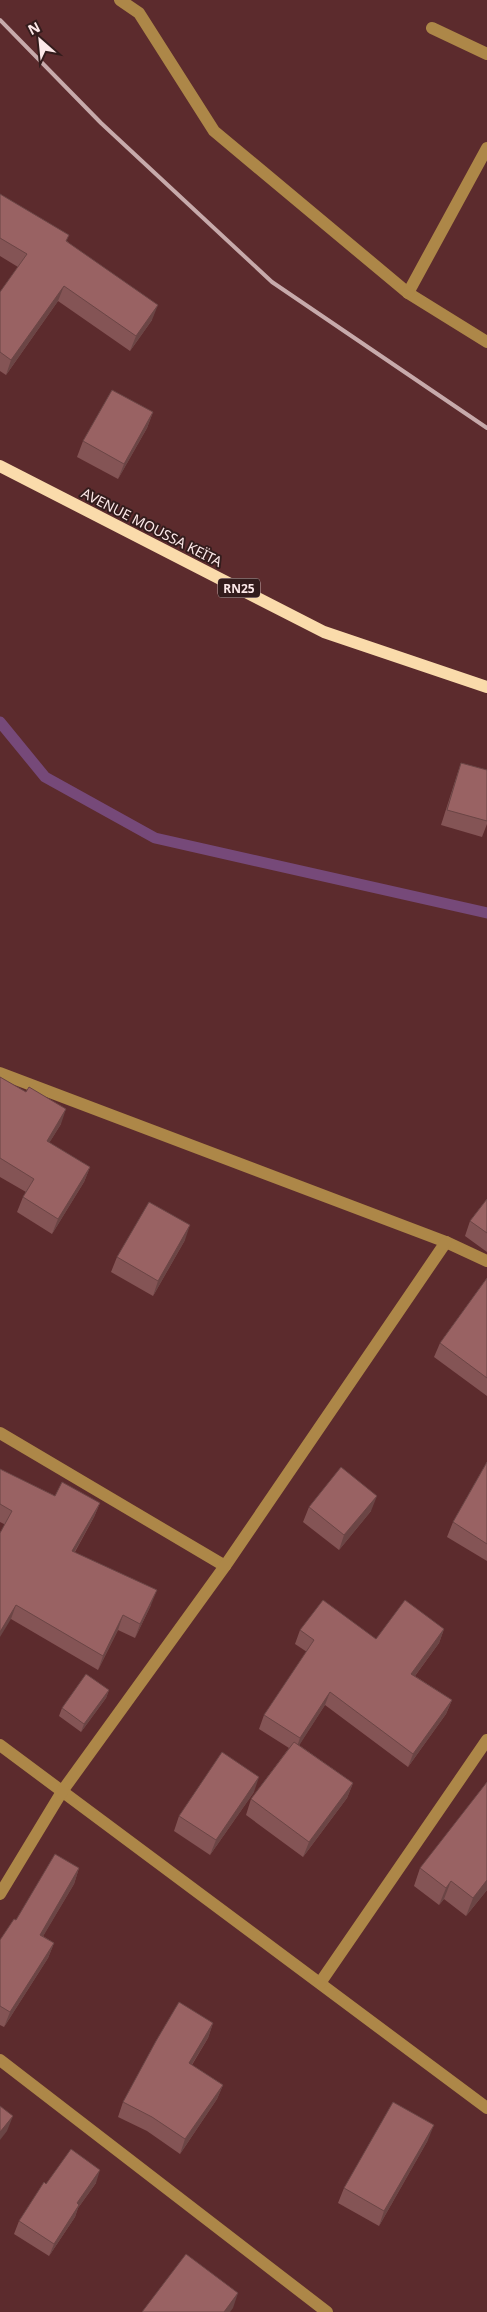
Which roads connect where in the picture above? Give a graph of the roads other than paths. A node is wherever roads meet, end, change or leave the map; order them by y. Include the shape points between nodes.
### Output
1 (120, 0) edge
2 (432, 28) dead end
3 (487, 54) edge
4 (487, 148) edge
5 (408, 293) junction
6 (487, 342) edge
7 (0, 466) edge
8 (487, 687) edge
9 (0, 1073) edge
10 (446, 1242) junction
11 (487, 1261) edge
12 (0, 1433) edge
13 (225, 1566) junction
14 (487, 1740) edge
15 (0, 1744) edge
16 (63, 1790) junction
17 (0, 1894) edge
18 (320, 1983) junction
19 (0, 2060) edge
20 (487, 2108) edge
21 (327, 2312) edge

1 - 5 street via 139,13 214,131
2 - 3 street
4 - 5 street
5 - 6 street
7 - 8 main road, AVENUE MOUSSA KEÏTA / RN25 via 324,632
9 - 10 street
10 - 11 street
10 - 13 street
12 - 13 street
13 - 16 street
14 - 18 street
15 - 16 street
16 - 17 street
16 - 18 street
18 - 20 street
19 - 21 street

